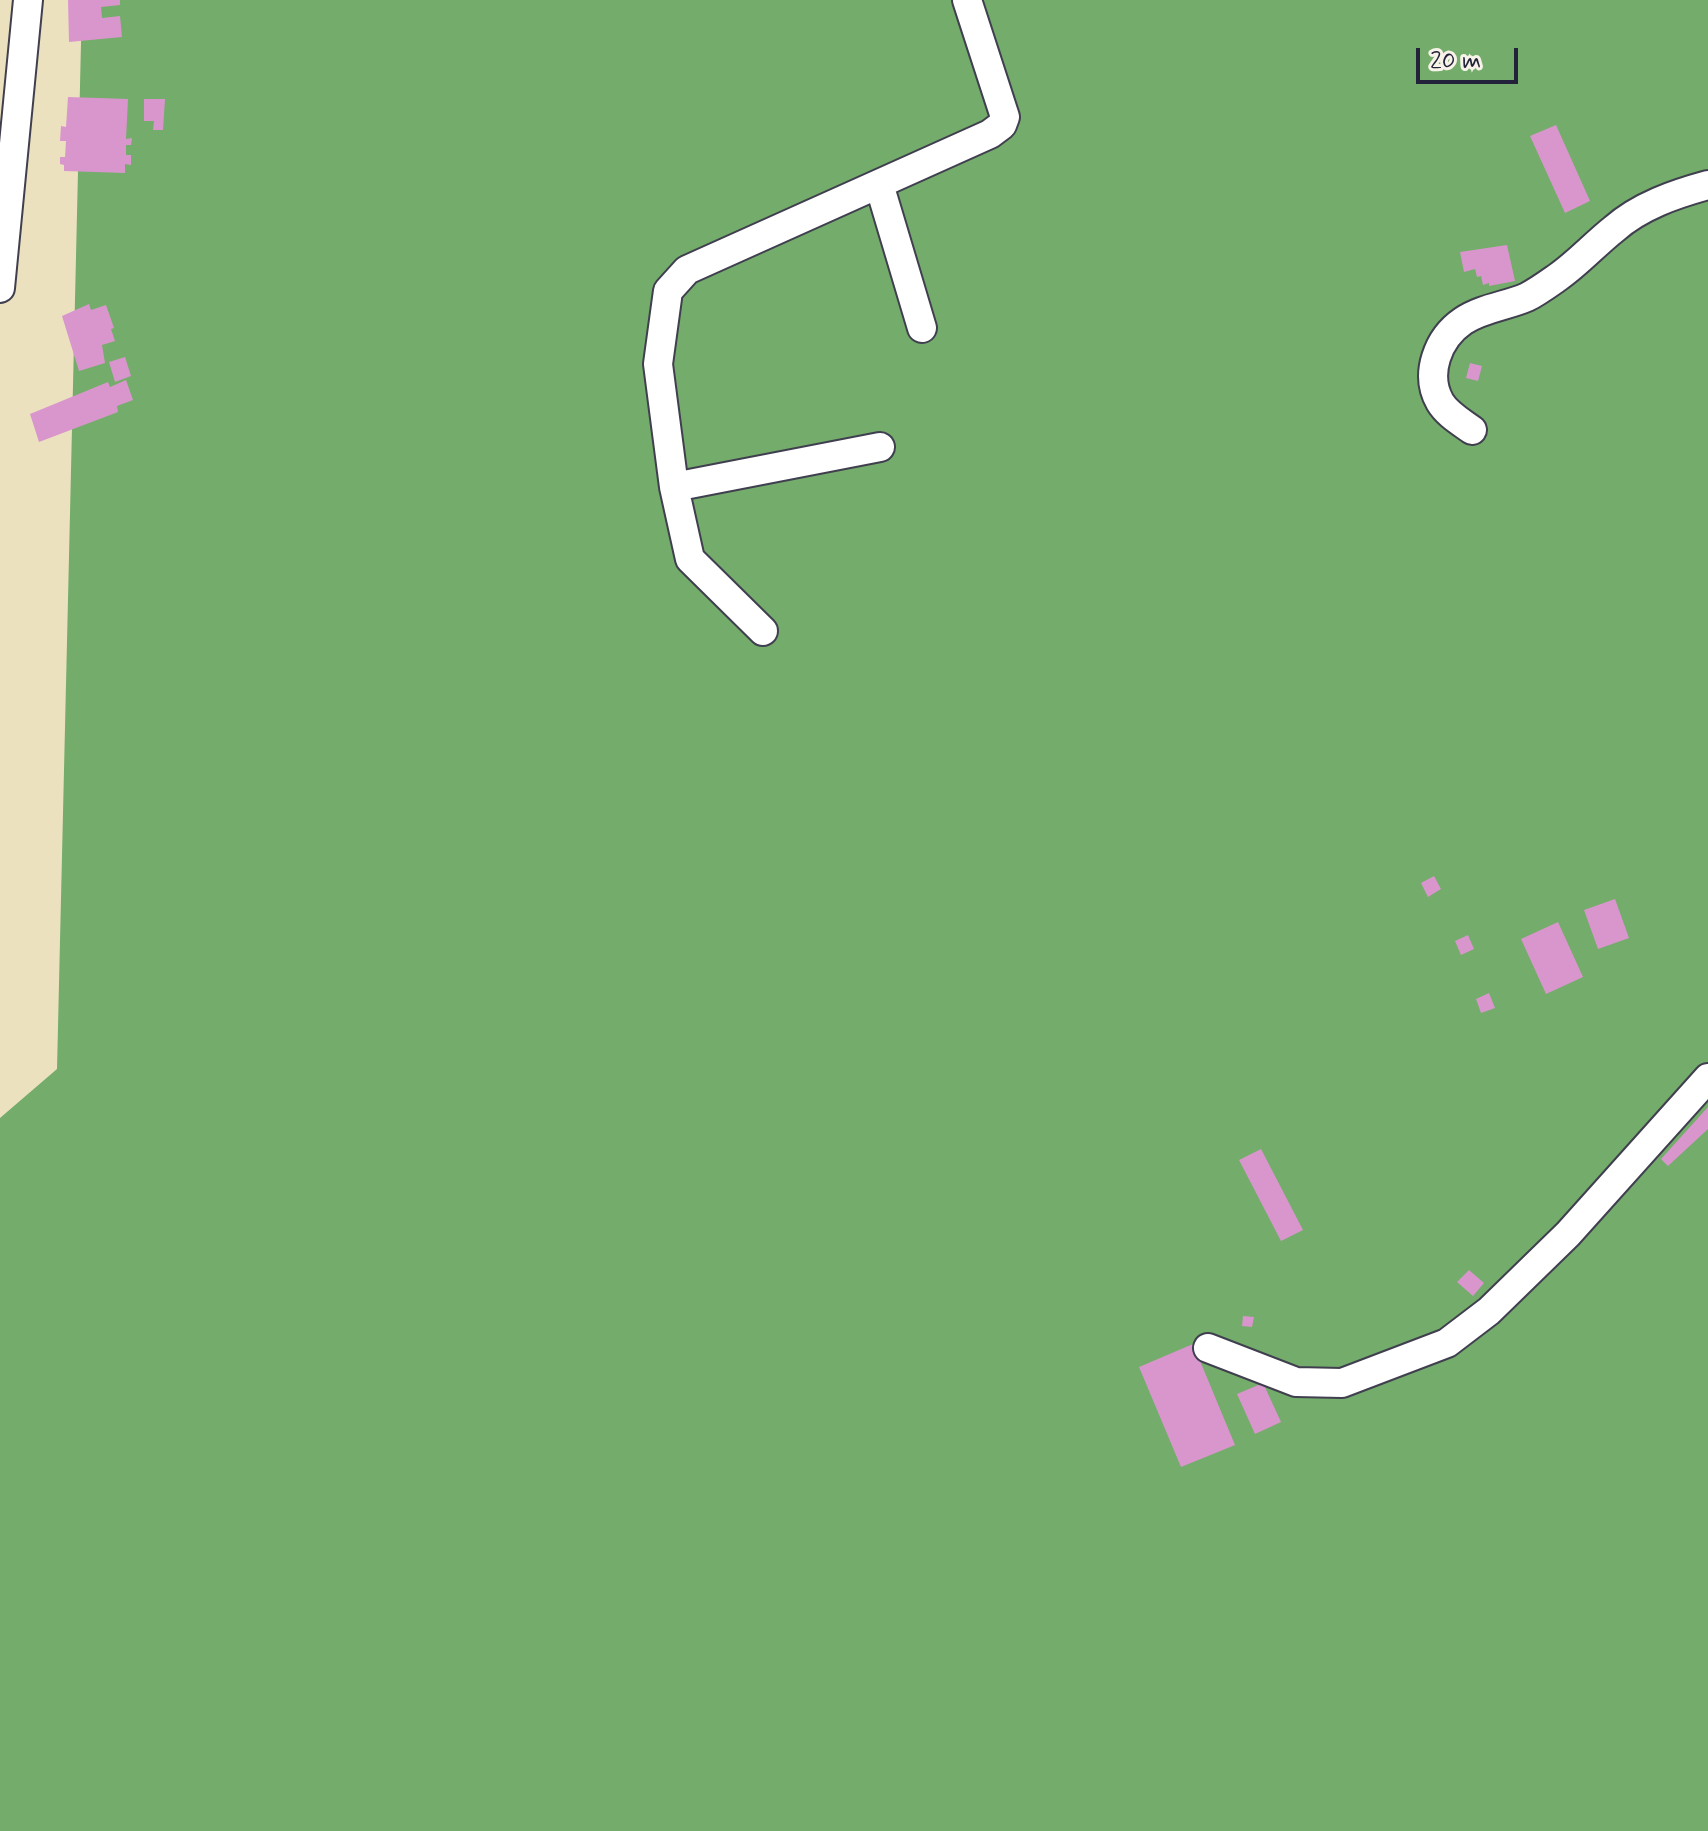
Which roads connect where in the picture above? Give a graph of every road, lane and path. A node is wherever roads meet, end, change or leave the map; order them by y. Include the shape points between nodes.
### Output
1 (28, 0) edge
2 (967, 0) edge
3 (879, 184) junction
4 (1708, 185) edge
5 (0, 288) edge
6 (922, 328) dead end
7 (1472, 430) dead end
8 (880, 447) dead end
9 (674, 487) junction
10 (763, 631) dead end
11 (1708, 1078) edge
12 (1208, 1348) dead end

1 - 5 street
2 - 3 street via 1005,117 1002,125
3 - 6 street
3 - 9 street via 687,270 668,291 658,364
4 - 7 street via 1640,211 1562,275 1528,296 1463,321 1444,340 1433,363 1434,383 1440,402
8 - 9 street
9 - 10 street via 690,559
11 - 12 street via 1568,1234 1489,1311 1447,1343 1342,1383 1296,1382

